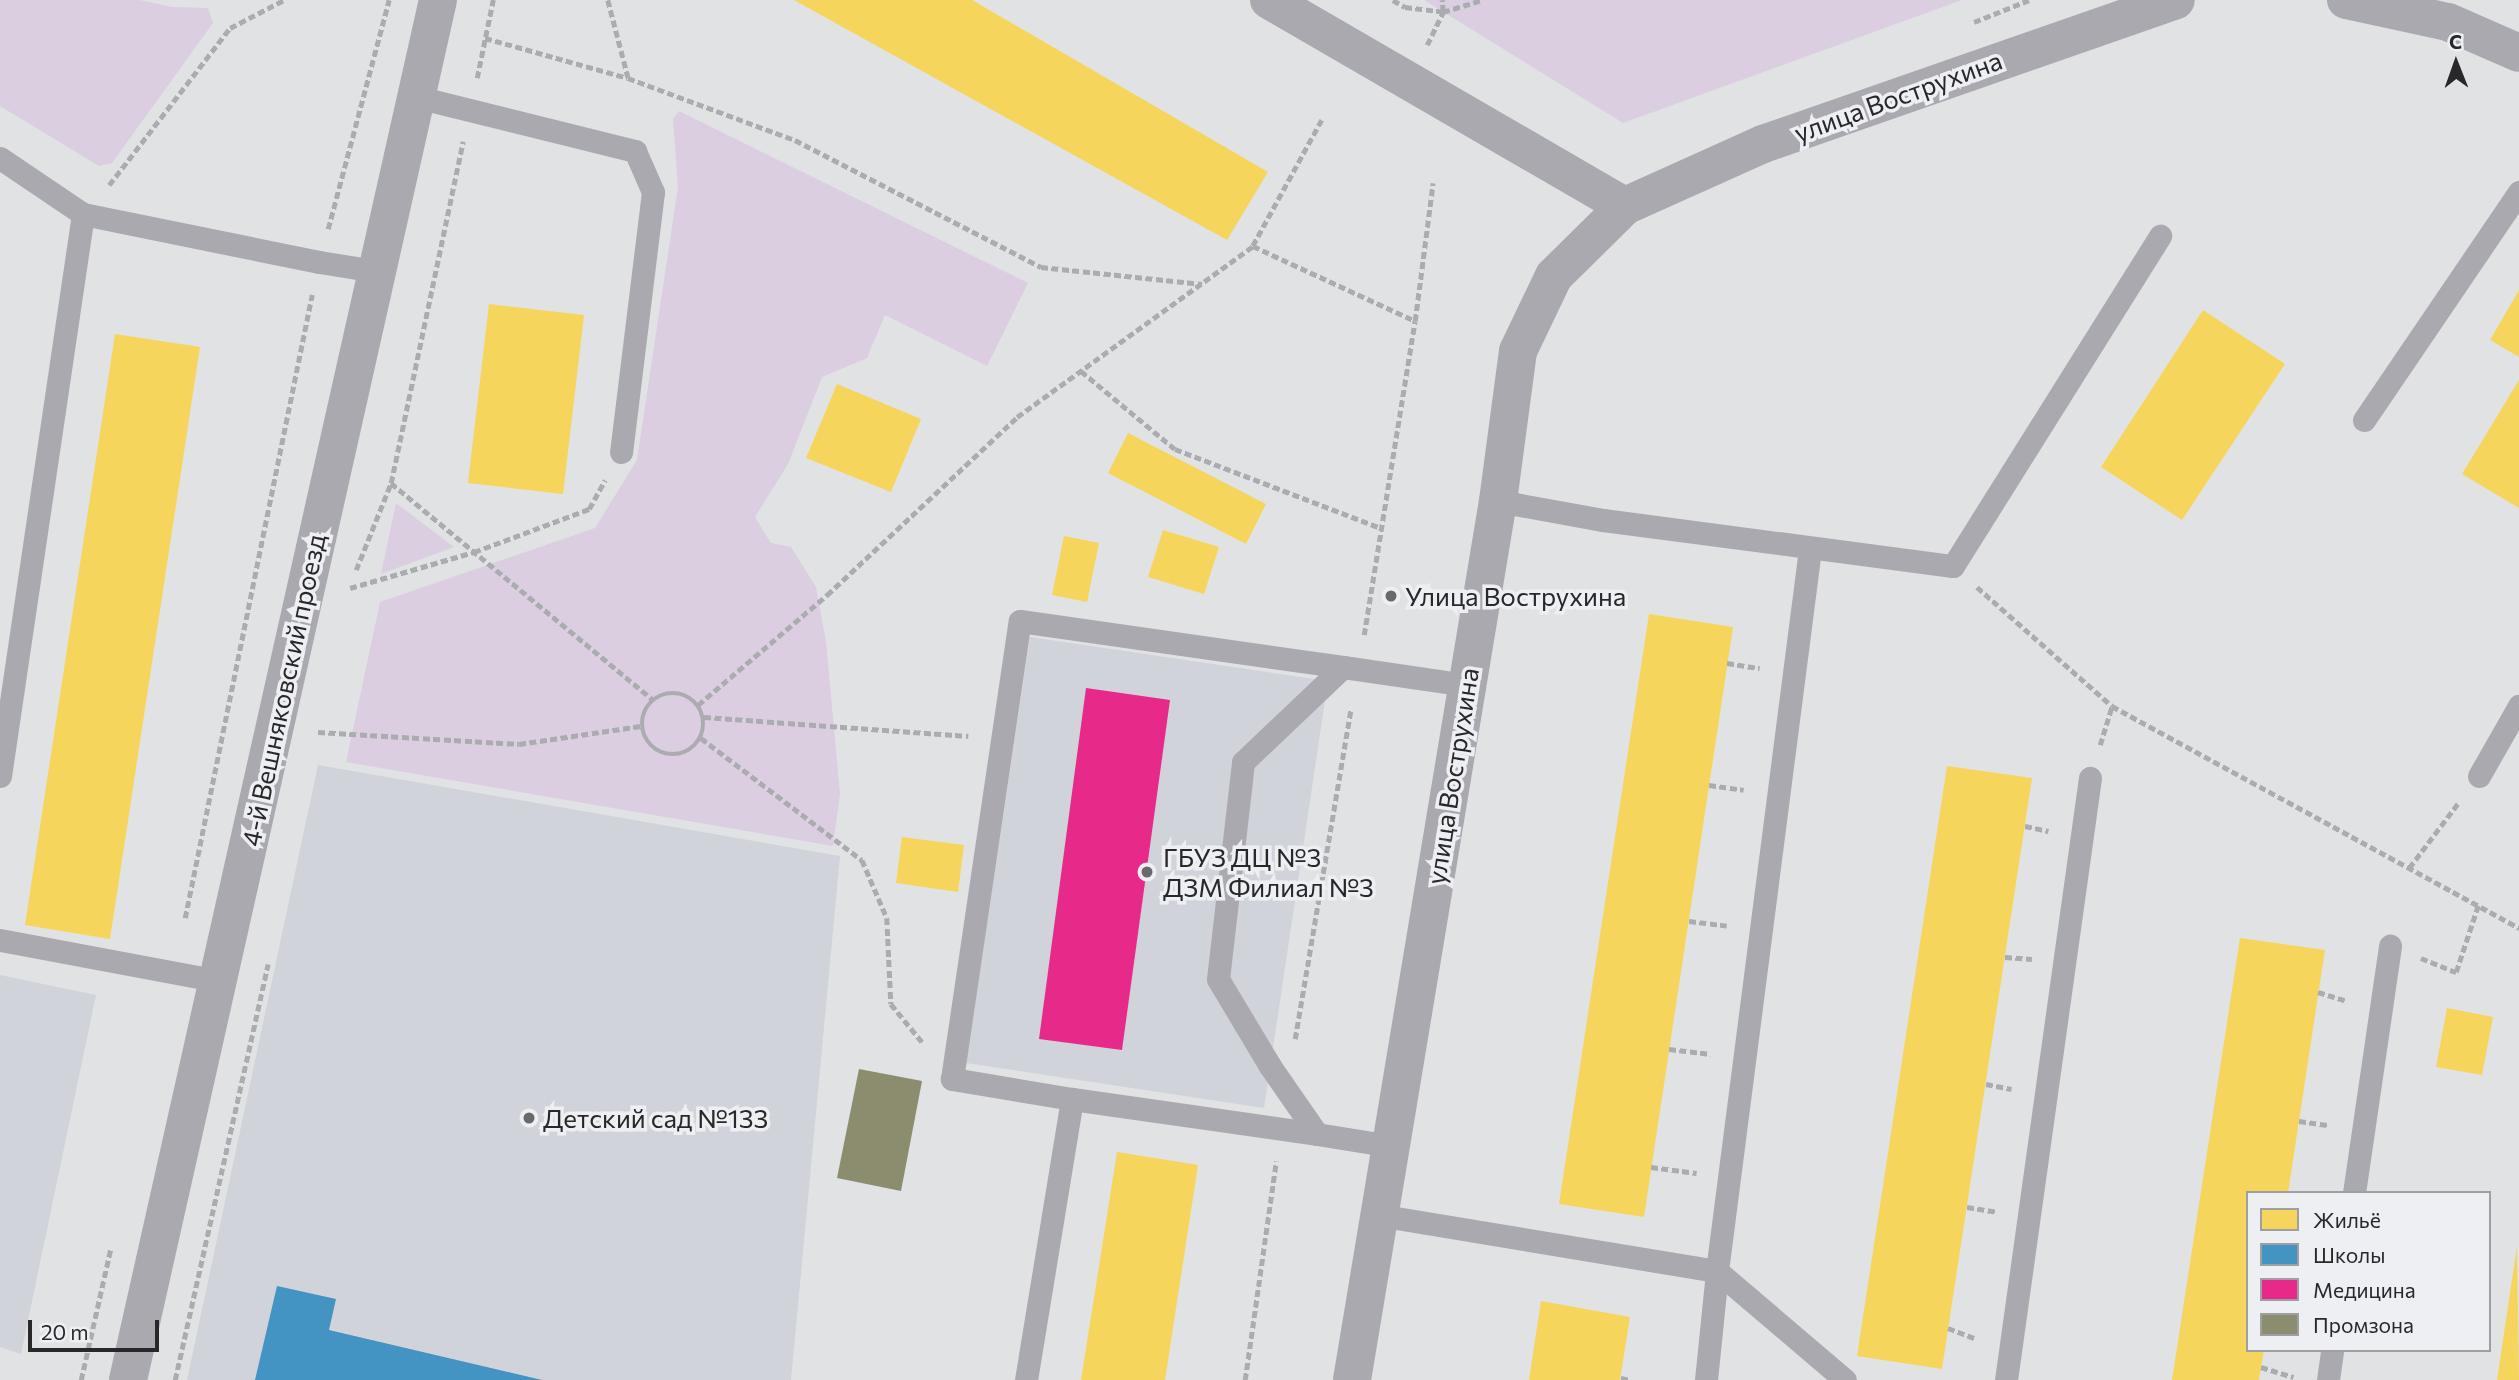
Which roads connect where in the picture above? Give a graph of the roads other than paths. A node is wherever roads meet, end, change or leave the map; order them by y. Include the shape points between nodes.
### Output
1 (438, 0) edge
2 (1269, 0) edge
3 (2176, 0) edge
4 (2346, 0) edge
5 (2519, 52) edge
6 (417, 97) junction
7 (0, 158) edge
8 (2519, 192) edge
9 (1625, 206) junction
10 (83, 214) junction
11 (2160, 236) dead end
12 (375, 271) junction
13 (2364, 420) dead end
14 (621, 452) road end
15 (1498, 501) junction
16 (1810, 550) junction
17 (1350, 668) junction
18 (1466, 685) junction
19 (2519, 706) edge
20 (0, 776) edge
21 (2479, 776) road end
22 (2090, 778) road end
23 (0, 940) edge
24 (2390, 946) road end
25 (219, 981) junction
26 (1072, 1099) junction
27 (1317, 1134) junction
28 (1391, 1146) junction
29 (2354, 1191) edge
30 (1378, 1215) junction
31 (1717, 1271) junction
32 (2332, 1352) edge
33 (128, 1380) edge
34 (1026, 1380) edge
35 (1352, 1380) edge
36 (1706, 1380) edge
37 (1845, 1380) edge
38 (2006, 1380) edge
39 (2328, 1380) edge

1 - 6 street, 4-й Вешняковский проезд
2 - 9 street
3 - 9 street, улица Вострухина via 1763,144
4 - 5 street via 2448,22
6 - 12 street, 4-й Вешняковский проезд
6 - 14 lane via 635,150 653,192
7 - 10 lane
8 - 13 lane
9 - 15 street, улица Вострухина via 1554,276 1518,351
10 - 12 lane
10 - 20 lane
11 - 16 lane via 1953,566
12 - 25 street, 4-й Вешняковский проезд
15 - 16 lane
15 - 18 street, улица Вострухина
16 - 31 lane
17 - 18 lane
17 - 26 lane via 1020,621 952,1079
17 - 27 lane via 1242,762 1218,979
18 - 28 street, улица Вострухина
19 - 21 lane
22 - 38 lane
23 - 25 lane
24 - 29 lane
25 - 33 street, 4-й Вешняковский проезд
26 - 27 lane
26 - 34 lane
27 - 28 lane
28 - 30 street, улица Вострухина
30 - 31 lane
30 - 35 street, улица Вострухина
31 - 36 lane
31 - 37 lane
32 - 39 lane

